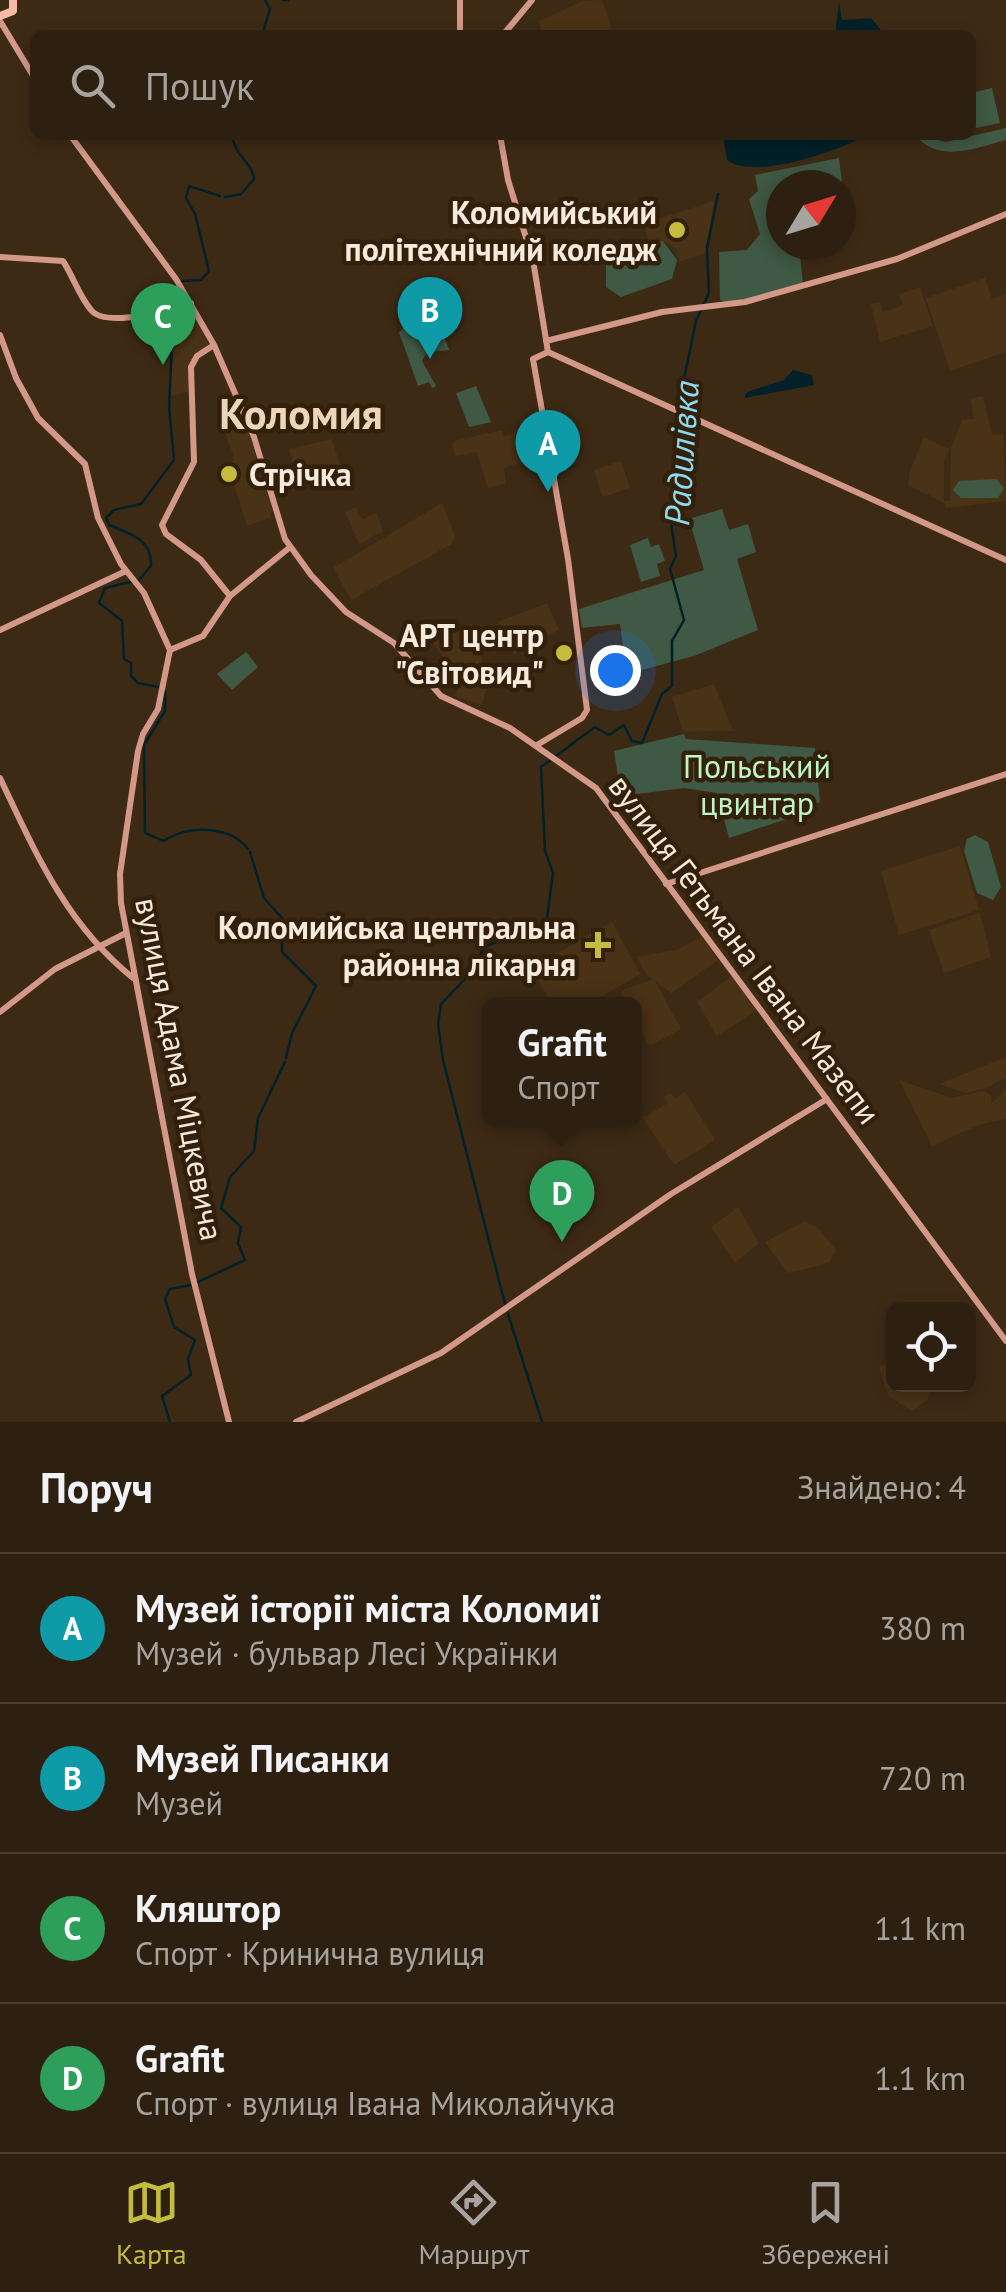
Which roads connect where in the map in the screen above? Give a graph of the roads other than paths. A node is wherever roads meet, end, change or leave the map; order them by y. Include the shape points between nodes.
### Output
1 (12, 0) edge
2 (460, 0) edge
3 (532, 0) edge
4 (11, 14) junction
5 (0, 18) edge
6 (460, 30) edge
7 (508, 30) edge
8 (11, 40) junction
9 (30, 71) edge
10 (74, 140) edge
11 (501, 140) edge
12 (1006, 214) edge
13 (0, 258) edge
14 (191, 303) junction
15 (0, 336) edge
16 (546, 341) junction
17 (214, 345) junction
18 (548, 352) junction
19 (289, 548) junction
20 (1006, 560) edge
21 (131, 578) junction
22 (230, 596) junction
23 (0, 630) edge
24 (170, 650) junction
25 (538, 746) junction
26 (1006, 774) edge
27 (0, 778) edge
28 (666, 884) junction
29 (126, 933) junction
30 (96, 948) junction
31 (136, 980) junction
32 (0, 1012) edge
33 (827, 1098) junction
34 (1006, 1341) edge
35 (229, 1422) edge
36 (296, 1422) edge

1 - 4 main road
2 - 6 street
3 - 7 street
4 - 5 main road
4 - 8 street
5 - 8 street
8 - 9 street
10 - 14 street, вулиця Гетьмана Івана Мазепи
11 - 16 street
12 - 16 street via 897,259 706,309 662,312
13 - 14 street via 62,261 99,316 156,314
14 - 17 street, вулиця Гетьмана Івана Мазепи
15 - 21 street via 38,418 84,464 98,518
16 - 18 street
17 - 19 street, вулиця Гетьмана Івана Мазепи via 251,430
17 - 22 street via 191,367 194,462 162,524
18 - 20 street
18 - 25 street via 533,358 587,710
19 - 22 street
19 - 25 street, вулиця Гетьмана Івана Мазепи via 336,604 394,644 440,696
21 - 23 street
21 - 24 street
22 - 24 street via 203,636
24 - 29 street, вулиця Адама Міцкевича via 158,710 138,751 120,874
25 - 28 street, вулиця Гетьмана Івана Мазепи via 596,788
26 - 28 street
27 - 30 street via 57,892
28 - 33 street, вулиця Гетьмана Івана Мазепи
29 - 30 street
29 - 31 street, вулиця Адама Міцкевича
30 - 31 street
30 - 32 street via 55,968
31 - 35 street, вулиця Адама Міцкевича
33 - 34 street, вулиця Гетьмана Івана Мазепи
33 - 36 street via 670,1194 441,1353

